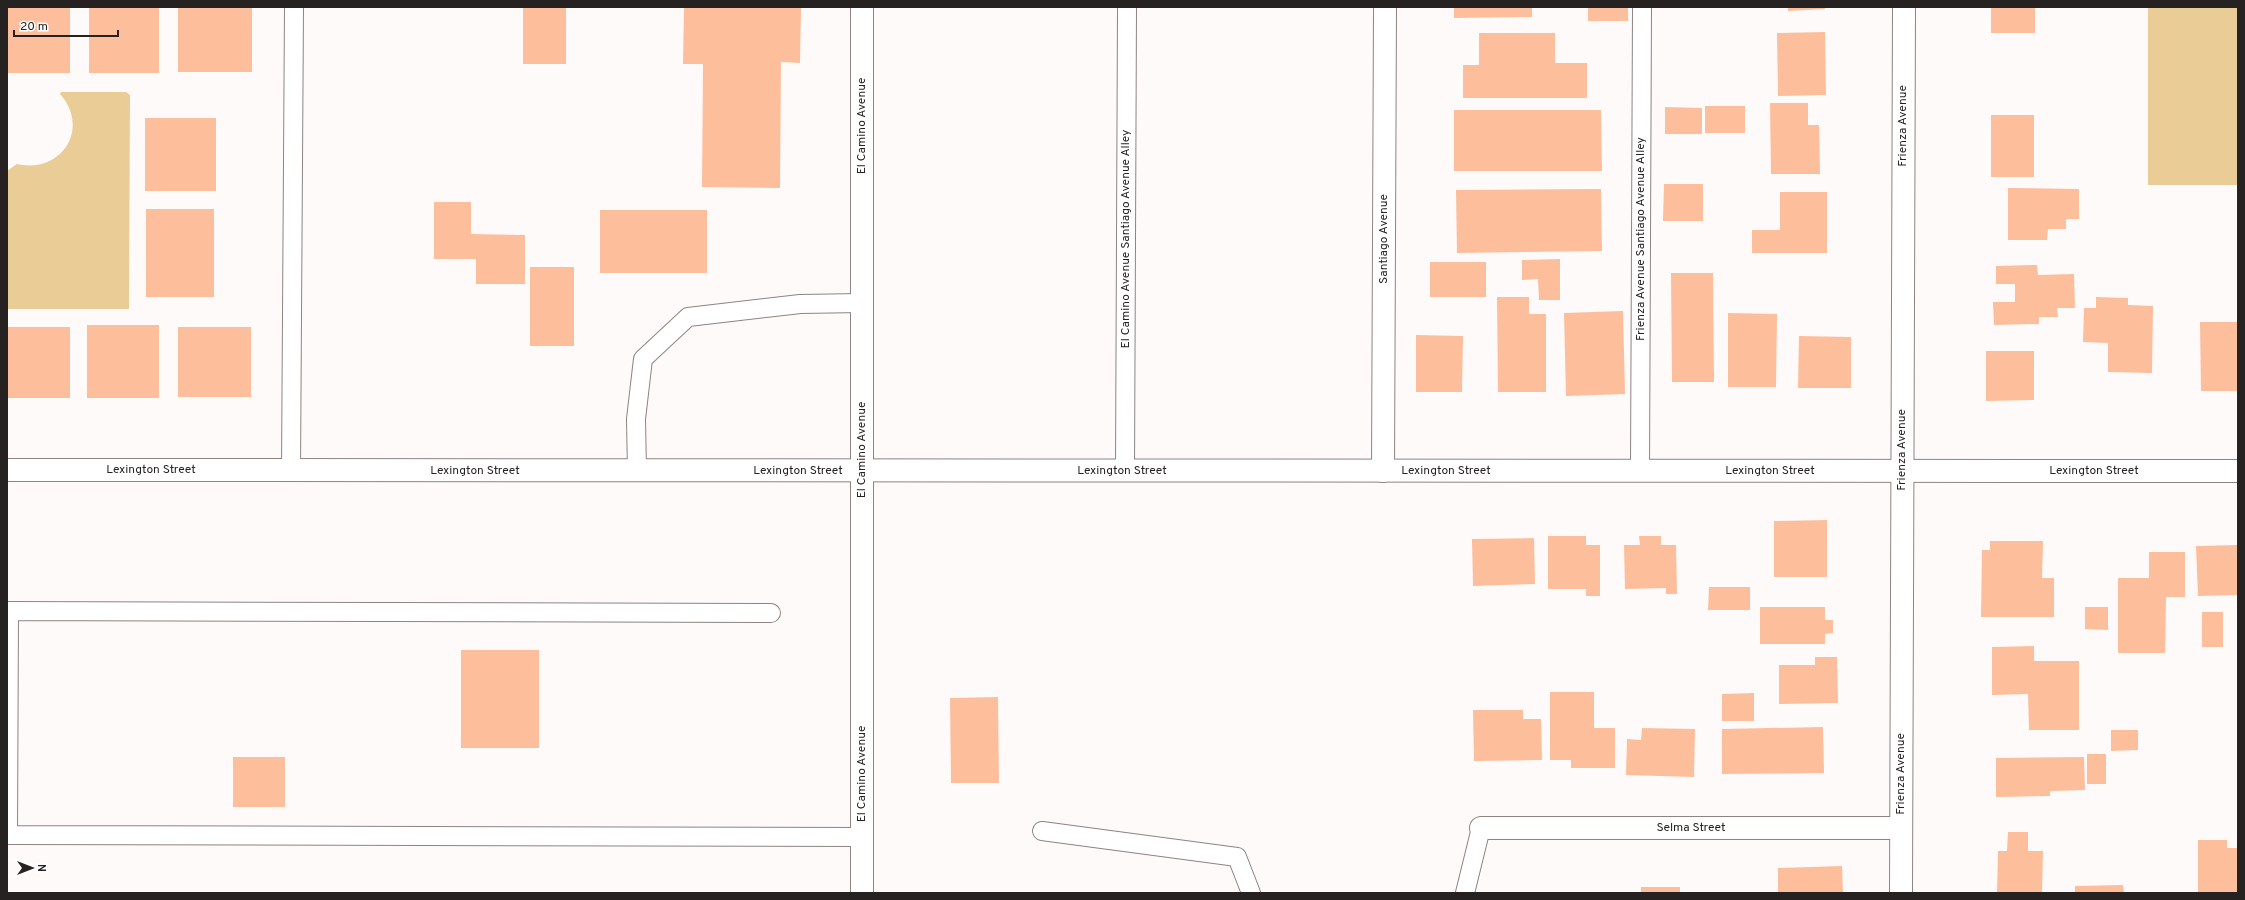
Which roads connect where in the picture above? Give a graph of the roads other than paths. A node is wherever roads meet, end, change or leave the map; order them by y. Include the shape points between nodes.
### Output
1 (294, 7) edge
2 (862, 7) edge
3 (1127, 7) edge
4 (1385, 7) edge
5 (1642, 7) edge
6 (1904, 7) edge
7 (862, 303) junction
8 (7, 470) edge
9 (292, 470) junction
10 (637, 471) junction
11 (862, 471) junction
12 (1125, 471) junction
13 (1383, 471) junction
14 (1640, 471) junction
15 (1902, 471) junction
16 (2238, 471) edge
17 (771, 613) dead end
18 (1482, 828) joint
19 (1901, 828) junction
20 (1042, 831) dead end
21 (862, 837) junction
22 (862, 893) edge
23 (1251, 893) edge
24 (1465, 893) edge
25 (1901, 893) edge

1 - 9 lane
2 - 7 street, El Camino Avenue
3 - 12 lane, El Camino Avenue Santiago Avenue Alley
4 - 13 street, Santiago Avenue
5 - 14 lane, Frienza Avenue Santiago Avenue Alley
6 - 15 street, Frienza Avenue
7 - 10 lane via 800,304 688,317 644,359 636,419
7 - 11 street, El Camino Avenue
8 - 9 street, Lexington Street
9 - 10 street, Lexington Street
10 - 11 street, Lexington Street
11 - 12 street, Lexington Street
11 - 21 street, El Camino Avenue
12 - 13 street, Lexington Street
13 - 14 street, Lexington Street
14 - 15 street, Lexington Street
15 - 16 street, Lexington Street
15 - 19 street, Frienza Avenue
17 - 21 lane via 9,611 8,835
18 - 19 street, Selma Street
18 - 24 lane
19 - 25 street, Frienza Avenue
20 - 23 lane via 1237,857
21 - 22 street, El Camino Avenue

